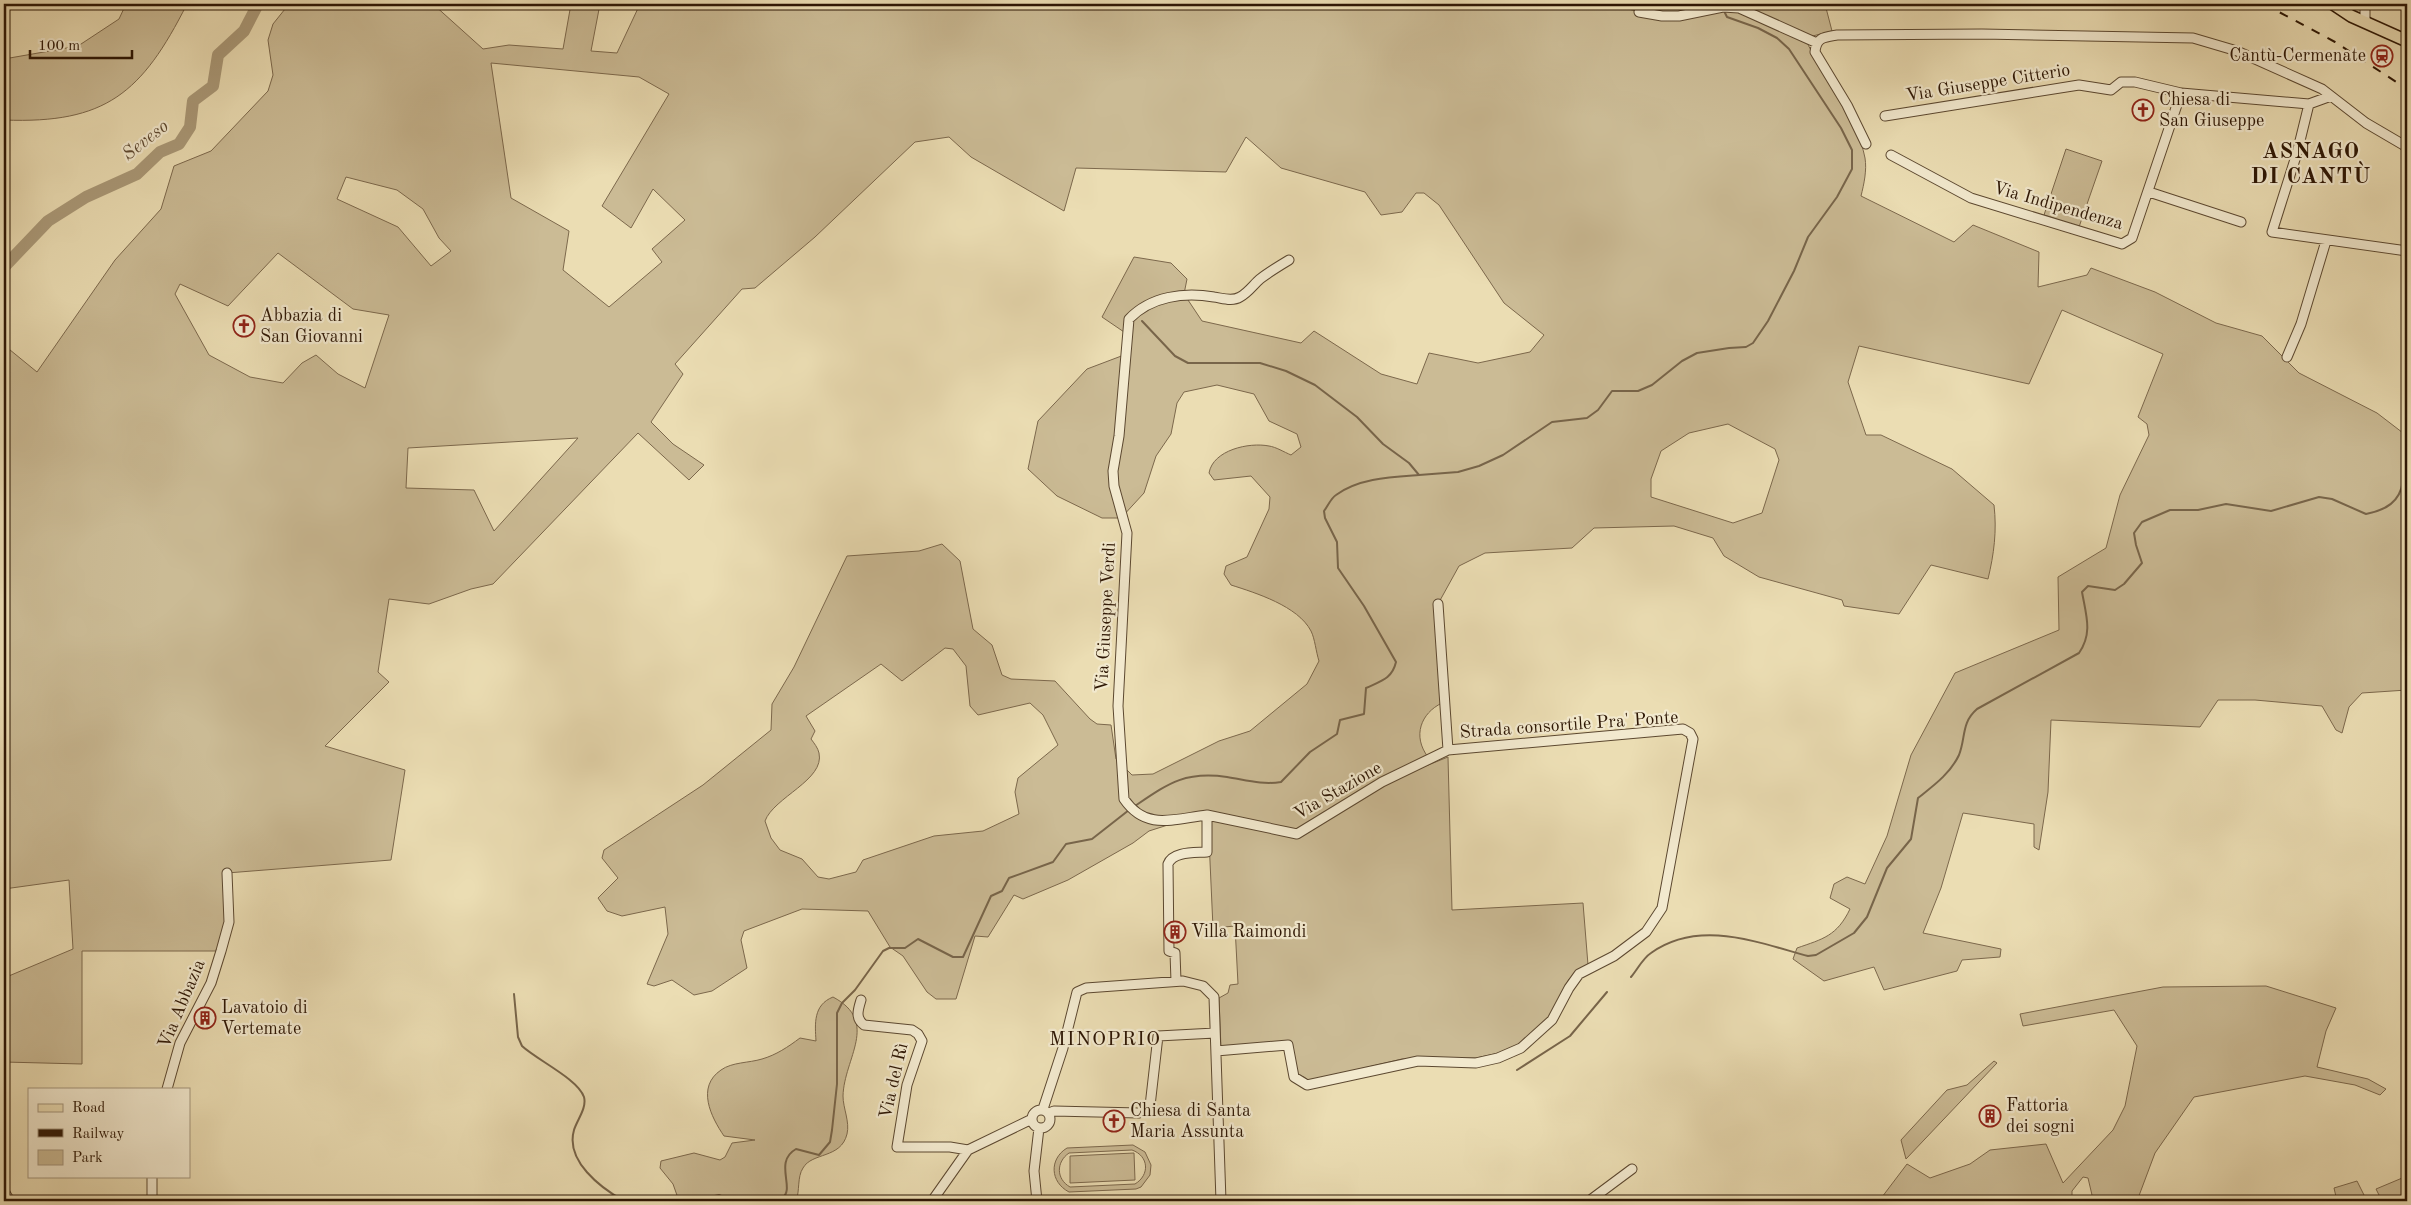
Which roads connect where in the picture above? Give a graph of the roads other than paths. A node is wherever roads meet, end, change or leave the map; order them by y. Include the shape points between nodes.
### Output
1 (2333, 4) edge
2 (2365, 4) edge
3 (1639, 12) dead end
4 (2365, 22) junction
5 (2407, 41) edge
6 (1817, 43) junction
7 (2181, 93) junction
8 (2331, 96) junction
9 (2309, 104) junction
10 (1885, 116) dead end
11 (1866, 144) dead end
12 (2407, 147) edge
13 (1891, 155) dead end
14 (2149, 192) junction
15 (2241, 222) dead end
16 (2326, 241) junction
17 (2407, 250) edge
18 (1289, 260) dead end
19 (2287, 357) dead end
20 (1438, 604) dead end
21 (1448, 750) junction
22 (1206, 815) junction
23 (227, 873) dead end
24 (1176, 981) junction
25 (861, 1000) dead end
26 (1215, 1033) junction
27 (1216, 1051) junction
28 (167, 1088) edge
29 (1046, 1112) junction
30 (1032, 1119) junction
31 (1039, 1128) junction
32 (968, 1150) junction
33 (1632, 1169) dead end
34 (152, 1178) edge
35 (4, 1191) edge
36 (10, 1201) edge
37 (152, 1201) edge
38 (932, 1201) edge
39 (1037, 1201) edge
40 (1221, 1201) edge
41 (1589, 1201) edge

1 - 4 main road
2 - 4 street
3 - 6 street via 1679,16 1723,7 1739,8
4 - 5 main road
6 - 8 street via 1822,38 1837,35 2193,38 2238,51
6 - 11 street via 1815,52
7 - 9 street, Via Giuseppe Citterio
7 - 10 street, Via Giuseppe Citterio via 2135,82 2121,82 2111,90 2079,85
7 - 14 street, Via Indipendenza
8 - 9 street
8 - 12 street
9 - 16 street via 2272,232
13 - 14 street, Via Indipendenza via 1972,198 2122,244 2132,238
14 - 15 street
16 - 17 street
16 - 19 street
18 - 22 street, Via Giuseppe Verdi via 1261,278 1240,298 1228,300 1184,294 1160,299 1138,310 1129,319 1113,471 1127,533 1118,706 1124,798 1140,816 1158,821
20 - 21 street
21 - 22 street, Via Stazione via 1382,782 1297,834
21 - 27 street, Strada consortile Pra' Ponte via 1683,729 1690,733 1693,739 1684,793 1662,908 1655,921 1646,932 1614,956 1579,974 1552,1020 1521,1048 1498,1058 1476,1063 1418,1061 1306,1086 1294,1077 1288,1045
22 - 24 street via 1207,852 1177,855 1168,864 1169,951 1175,953
23 - 28 street, Via Abbazia via 229,922 221,951 211,983 180,1043
24 - 26 street via 1196,983 1214,997
24 - 29 street via 1086,988 1077,992
25 - 32 street, Via del Rì via 857,1015 864,1025 912,1030 922,1041 907,1086 897,1147 950,1146
26 - 27 street
26 - 29 street via 1158,1036 1153,1093 1146,1111
27 - 40 street
29 - 30 street via 1035,1112
29 - 31 street via 1049,1124
30 - 31 street
30 - 32 street
31 - 39 street via 1034,1172
32 - 38 street
33 - 41 street
34 - 37 street
35 - 36 street

